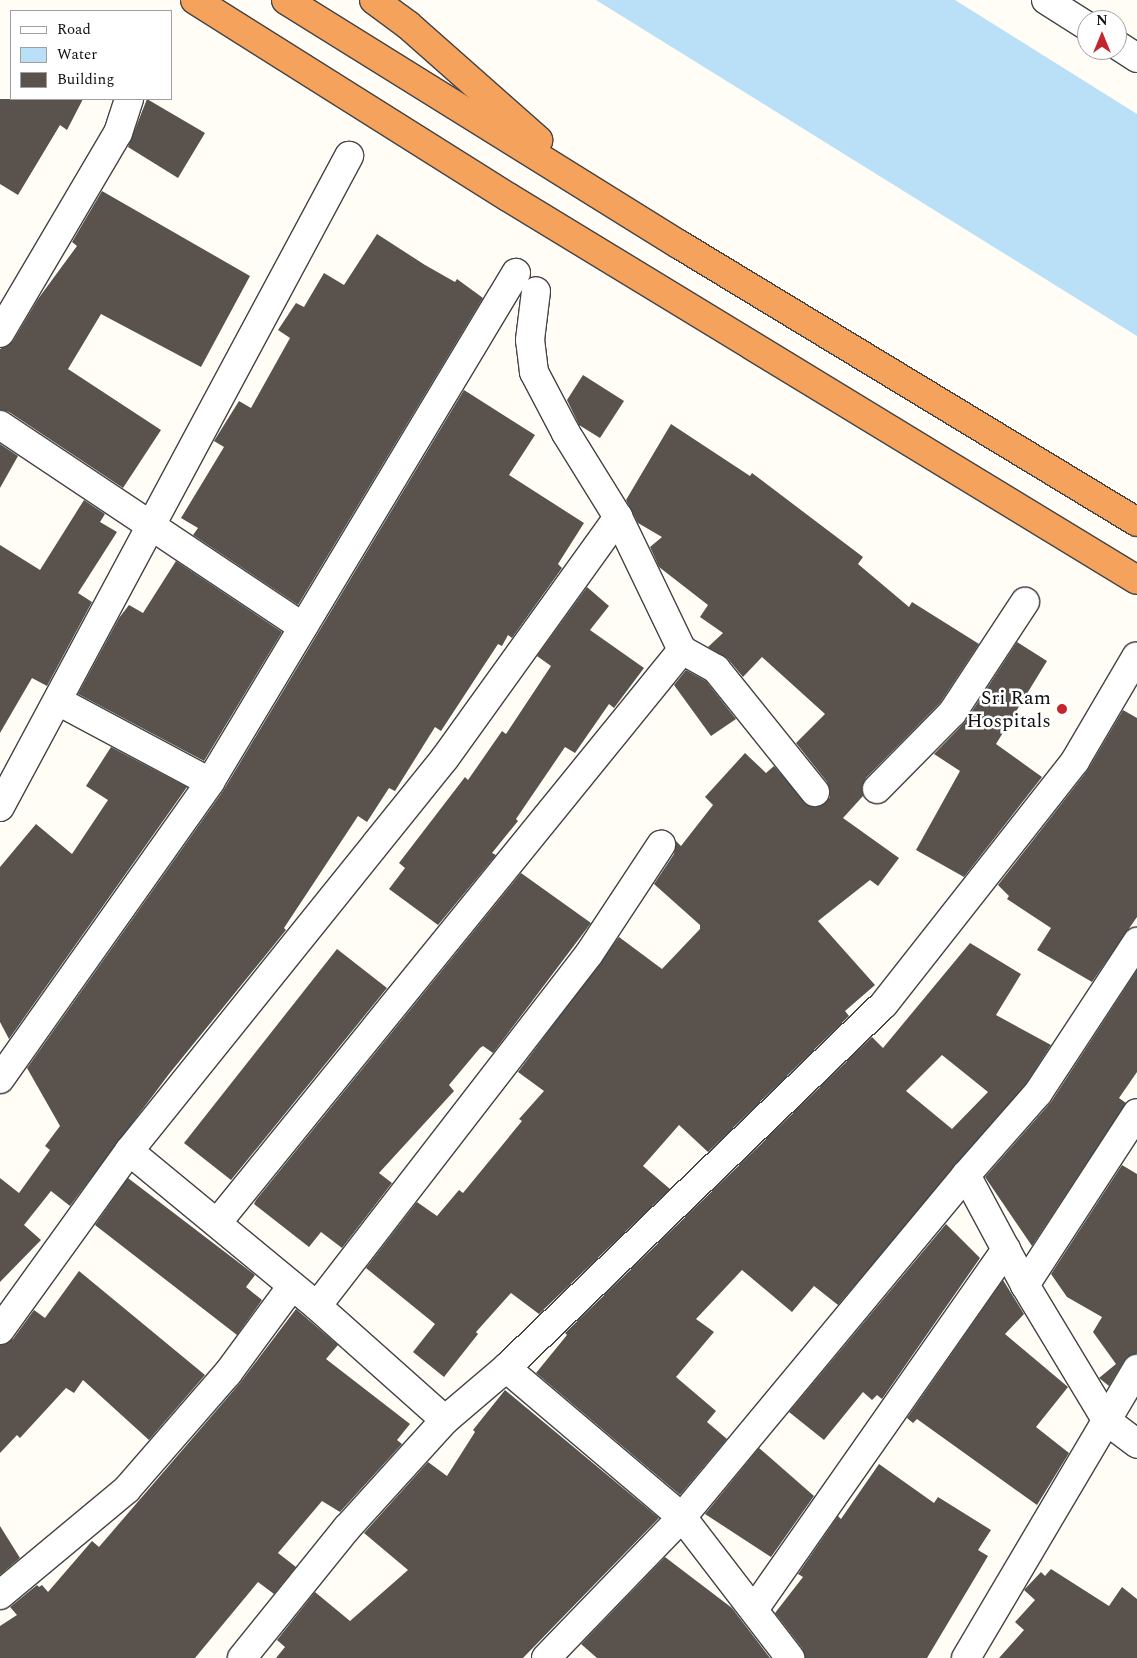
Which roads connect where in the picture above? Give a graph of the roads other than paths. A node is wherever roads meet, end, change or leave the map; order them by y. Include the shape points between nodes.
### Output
1 (195, 0) edge
2 (286, 0) edge
3 (374, 0) edge
4 (1046, 0) edge
5 (1077, 20) edge
6 (129, 100) edge
7 (349, 156) dead end
8 (595, 190) junction
9 (0, 333) edge
10 (0, 425) edge
11 (618, 517) junction
12 (1137, 522) edge
13 (153, 526) junction
14 (1137, 580) edge
15 (1025, 602) dead end
16 (303, 627) junction
17 (682, 650) junction
18 (1136, 657) edge
19 (58, 701) junction
20 (210, 782) junction
21 (877, 789) dead end
22 (815, 792) dead end
23 (0, 806) edge
24 (661, 845) dead end
25 (1137, 942) edge
26 (0, 1079) edge
27 (1137, 1113) edge
28 (129, 1151) junction
29 (966, 1175) junction
30 (217, 1223) junction
31 (1006, 1249) junction
32 (1025, 1285) junction
33 (292, 1286) junction
34 (317, 1306) junction
35 (0, 1330) edge
36 (506, 1368) junction
37 (1137, 1369) edge
38 (446, 1420) junction
39 (1107, 1421) junction
40 (1137, 1444) edge
41 (682, 1517) junction
42 (0, 1595) edge
43 (755, 1608) junction
44 (242, 1658) edge
45 (546, 1658) edge
46 (790, 1658) edge
47 (966, 1658) edge

1 - 14 highway via 508,197
2 - 8 highway
3 - 8 highway via 408,25
4 - 5 street
6 - 9 street via 118,133
7 - 13 street
8 - 12 highway via 680,245
10 - 13 street
11 - 16 street via 534,372 526,282
11 - 17 street
11 - 28 street via 446,758
13 - 16 street
13 - 19 street
15 - 21 street via 952,713
16 - 20 street
17 - 22 street via 716,669
17 - 30 street
18 - 36 street via 1075,761 884,1004
19 - 20 street
19 - 23 street
20 - 26 street
24 - 34 street via 588,954
25 - 29 street via 1038,1093
27 - 32 street
28 - 30 street
28 - 35 street
29 - 31 street
29 - 41 street
30 - 33 street
31 - 32 street
31 - 43 street
32 - 39 street
33 - 34 street
33 - 42 street via 228,1374 127,1489
34 - 38 street
36 - 38 street
36 - 41 street
37 - 39 street
38 - 44 street via 347,1528
39 - 40 street
39 - 47 street
41 - 43 street
41 - 45 street
43 - 46 street

